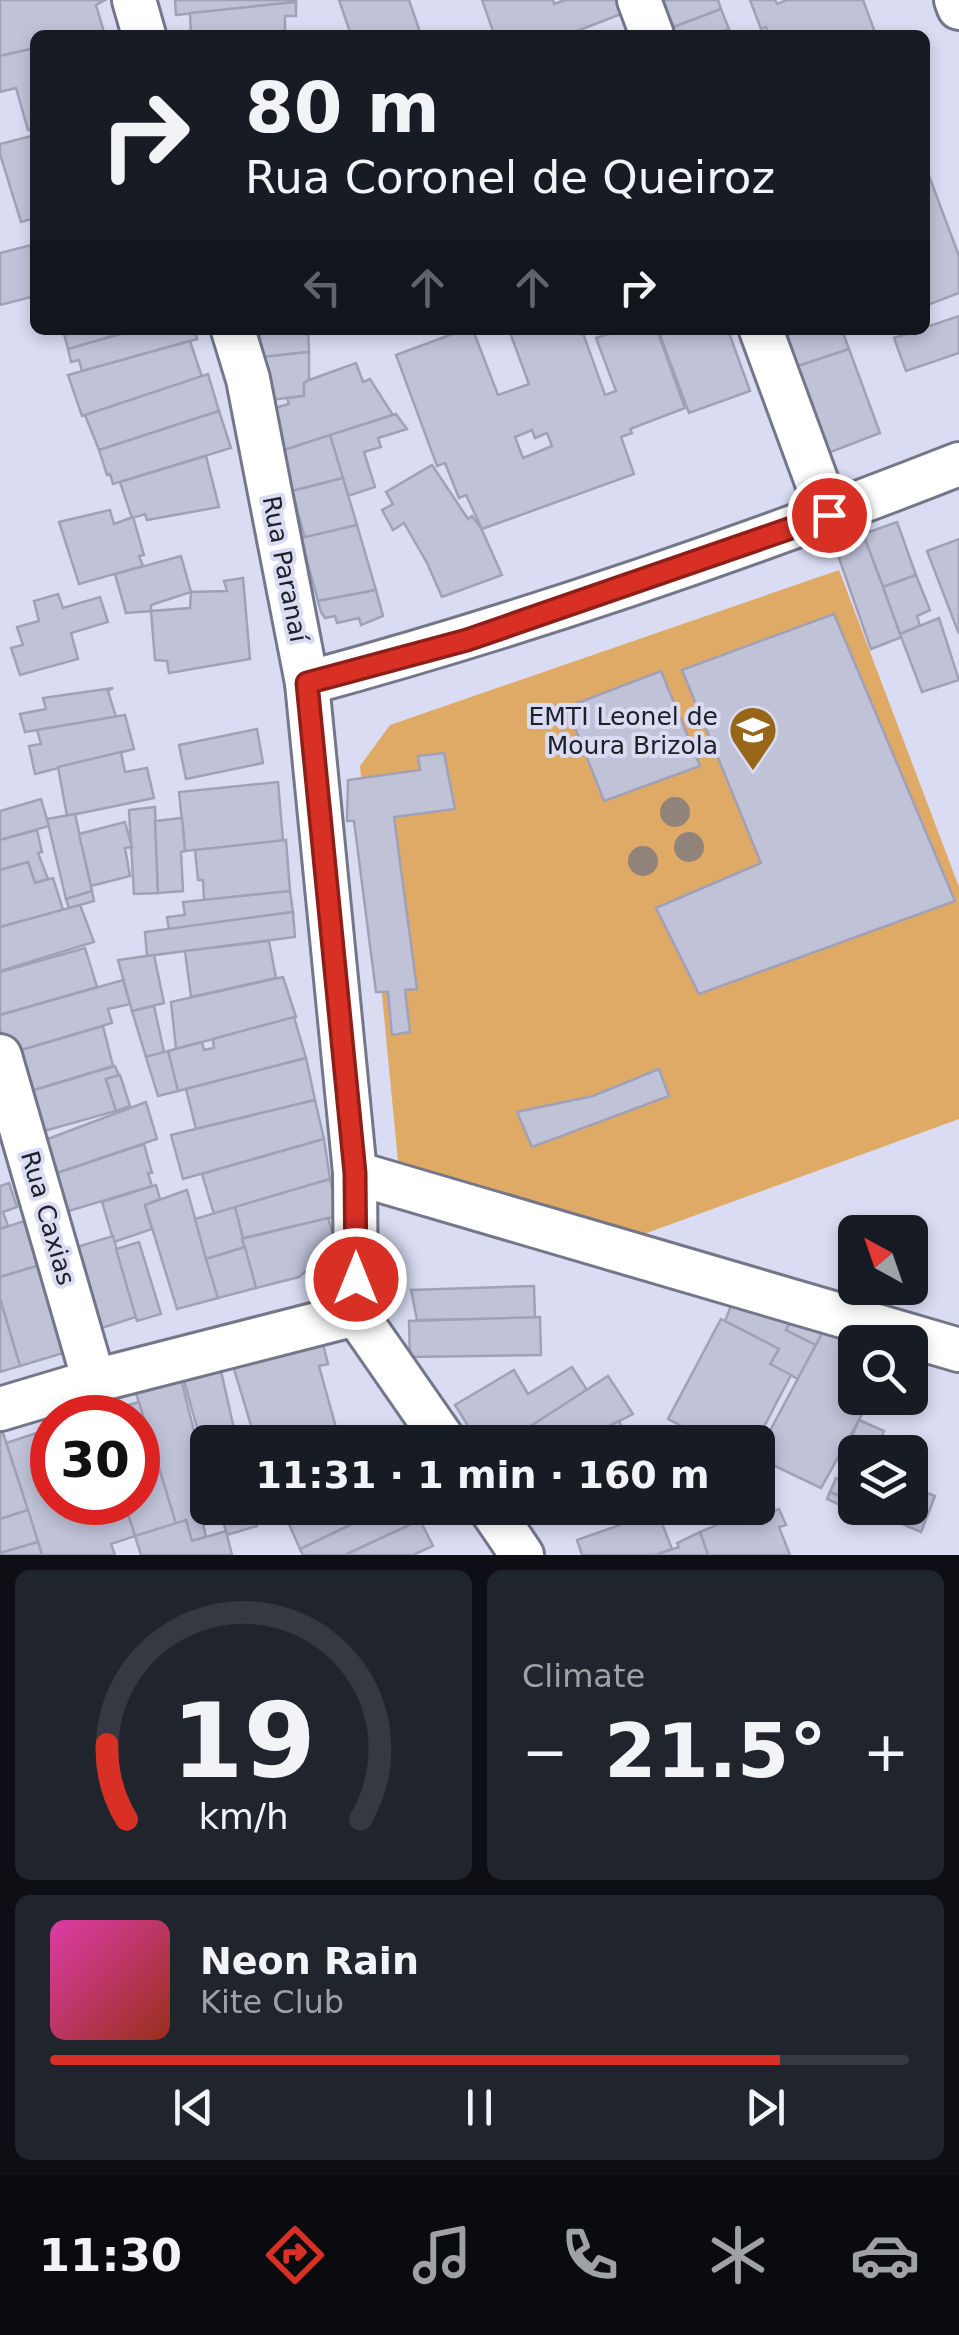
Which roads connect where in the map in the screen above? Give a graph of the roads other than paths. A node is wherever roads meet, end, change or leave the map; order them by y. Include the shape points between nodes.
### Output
1 (134, 0) edge
2 (639, 0) edge
3 (956, 0) edge
4 (959, 8) edge
5 (143, 30) edge
6 (650, 30) edge
7 (235, 335) edge
8 (763, 335) edge
9 (959, 464) edge
10 (829, 515) junction
11 (307, 683) junction
12 (0, 1056) edge
13 (355, 1173) junction
14 (356, 1314) junction
15 (959, 1350) edge
16 (94, 1381) junction
17 (0, 1410) edge
18 (432, 1425) edge
19 (502, 1525) edge
20 (522, 1555) edge

1 - 5 street
2 - 6 street
3 - 4 street
7 - 11 street, Rua Paranaí
8 - 10 street
9 - 10 street
10 - 11 street via 467,640
11 - 13 street, Rua Paranaí
12 - 16 street, Rua Caxias
13 - 14 street, Rua Paranaí
13 - 15 street
14 - 16 street
14 - 18 street
16 - 17 street
19 - 20 street

